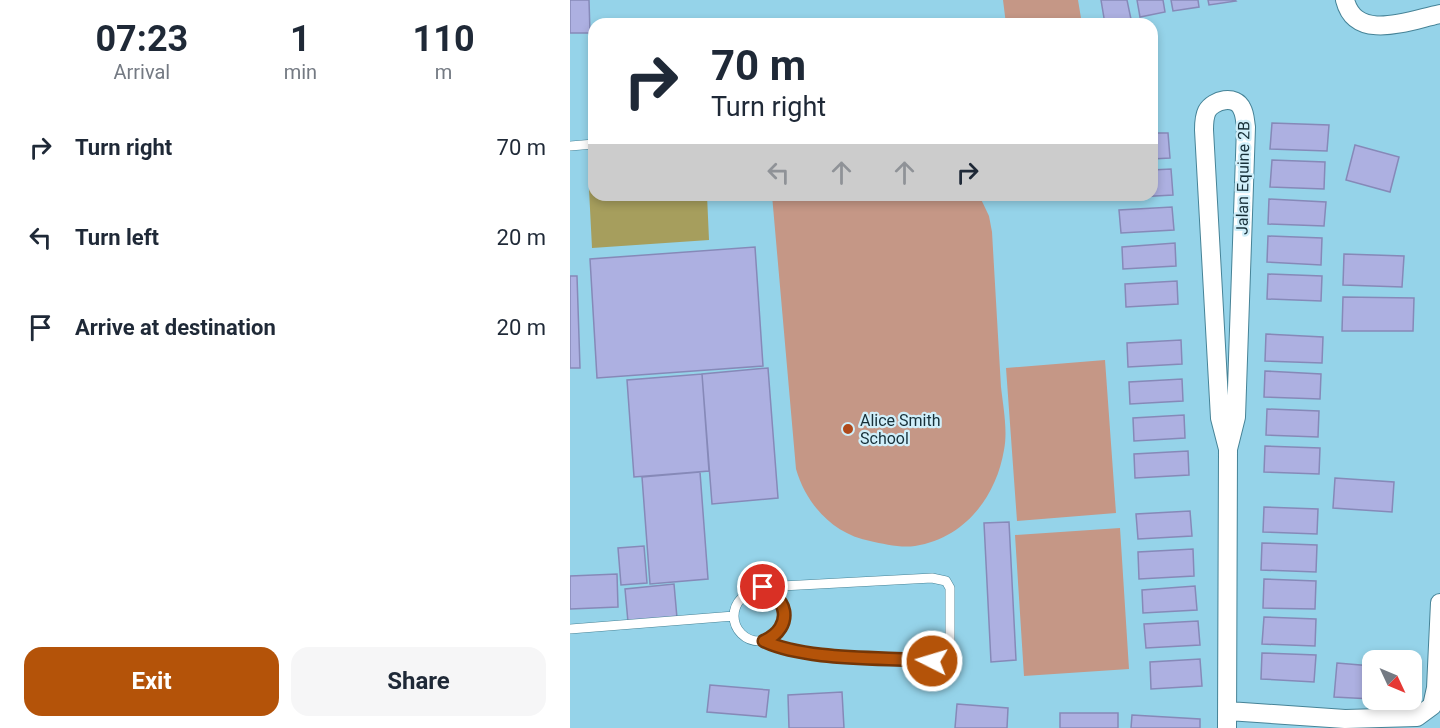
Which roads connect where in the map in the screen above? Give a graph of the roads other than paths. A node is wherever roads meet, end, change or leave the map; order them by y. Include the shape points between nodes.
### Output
1 (1345, 0) edge
2 (1440, 14) edge
3 (588, 144) edge
4 (570, 146) edge
5 (1227, 449) junction
6 (755, 591) junction
7 (1440, 603) edge
8 (734, 616) junction
9 (570, 629) edge
10 (764, 641) junction
11 (1227, 719) edge
12 (1345, 723) edge

1 - 2 street via 1354,17 1370,26
3 - 4 lane
5 - 5 street, Jalan Equine 2B via 1220,418 1204,130 1207,110 1222,100 1233,101 1243,109 1246,127 1236,417
5 - 11 street, Jalan Equine 2B
6 - 8 lane via 738,601
6 - 10 lane via 774,595 784,611 780,630
6 - 10 lane via 763,587 932,578 946,581 950,588 950,649 941,659 818,654 780,649
7 - 12 street via 1432,706 1417,717
8 - 9 lane
8 - 10 lane via 745,637
11 - 12 street

